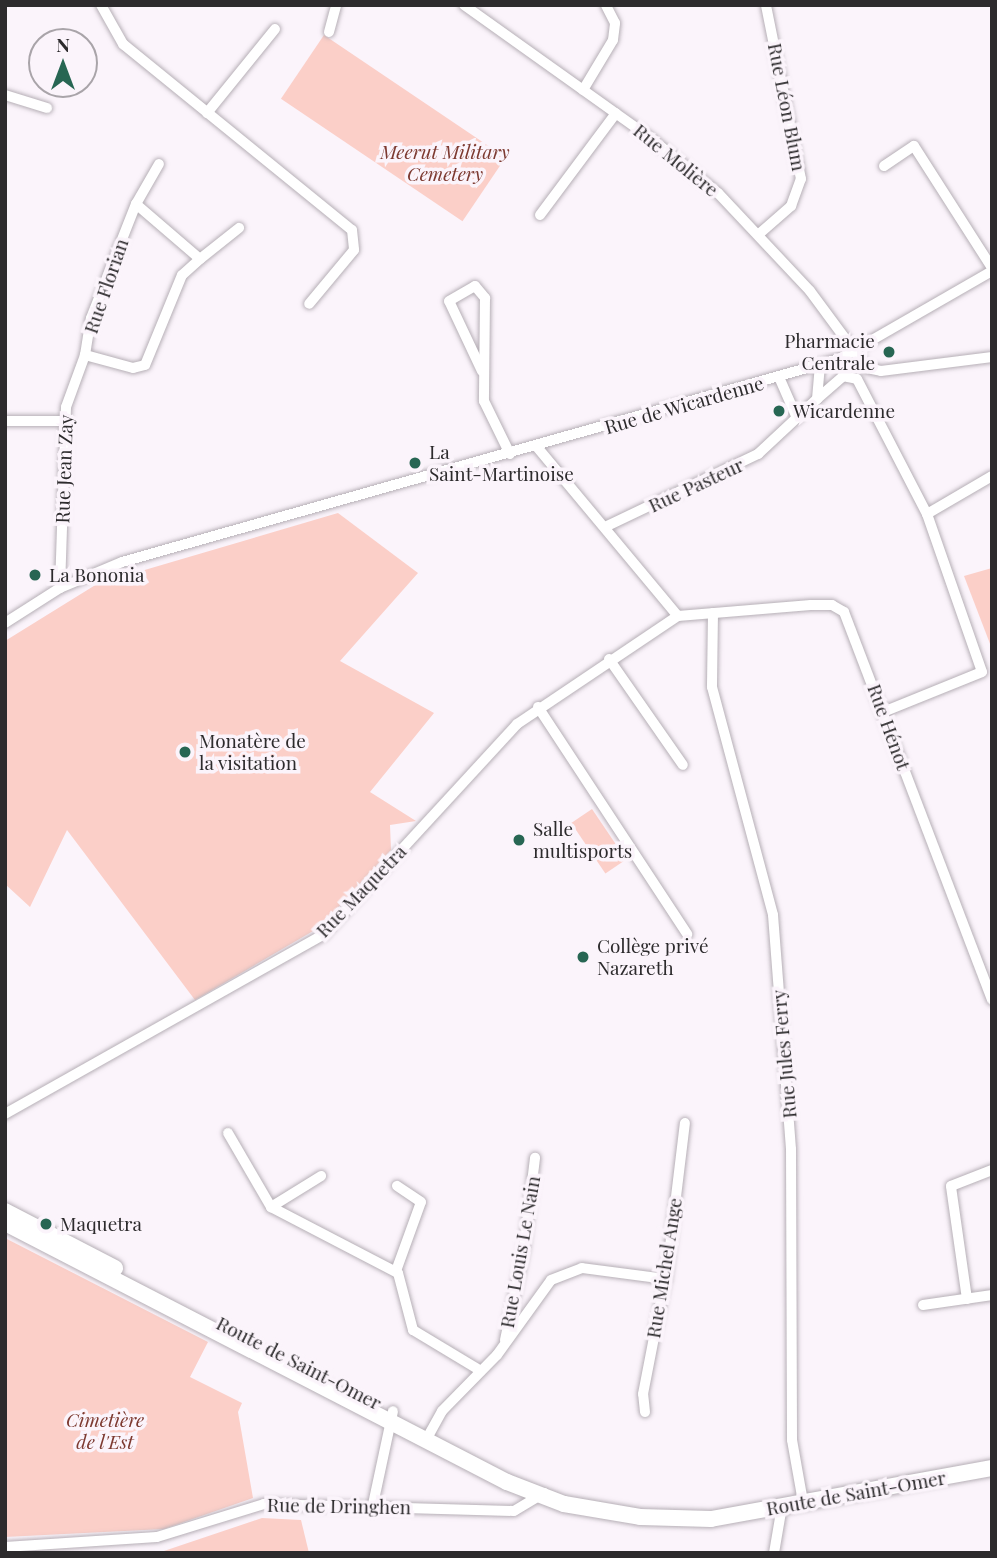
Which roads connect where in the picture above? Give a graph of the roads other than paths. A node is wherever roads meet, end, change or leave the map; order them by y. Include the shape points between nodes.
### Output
1 (101, 5) edge
2 (336, 5) edge
3 (464, 5) edge
4 (606, 5) edge
5 (766, 5) edge
6 (275, 29) dead end
7 (328, 32) dead end
8 (583, 90) junction
9 (5, 95) edge
10 (47, 108) dead end
11 (207, 113) junction
12 (616, 113) junction
13 (159, 164) dead end
14 (884, 166) dead end
15 (136, 204) junction
16 (540, 215) dead end
17 (239, 228) dead end
18 (759, 234) junction
19 (200, 259) junction
20 (992, 270) edge
21 (309, 304) dead end
22 (855, 352) junction
23 (85, 355) junction
24 (992, 357) edge
25 (820, 365) junction
26 (482, 371) junction
27 (779, 377) junction
28 (817, 399) junction
29 (797, 418) junction
30 (5, 421) edge
31 (64, 421) junction
32 (537, 447) junction
33 (510, 454) junction
34 (992, 476) edge
35 (927, 514) junction
36 (605, 527) junction
37 (60, 587) junction
38 (713, 613) junction
39 (678, 616) junction
40 (5, 623) edge
41 (609, 659) junction
42 (538, 707) junction
43 (883, 712) junction
44 (683, 765) dead end
45 (687, 934) dead end
46 (992, 1000) edge
47 (5, 1114) edge
48 (685, 1123) dead end
49 (228, 1133) dead end
50 (535, 1158) dead end
51 (992, 1170) edge
52 (321, 1176) dead end
53 (397, 1186) dead end
54 (271, 1207) junction
55 (5, 1211) edge
56 (5, 1223) edge
57 (396, 1271) junction
58 (666, 1279) junction
59 (992, 1295) edge
60 (967, 1299) junction
61 (923, 1305) dead end
62 (503, 1346) junction
63 (481, 1371) junction
64 (645, 1412) dead end
65 (392, 1417) junction
66 (428, 1435) junction
67 (992, 1468) edge
68 (539, 1498) junction
69 (803, 1502) junction
70 (782, 1506) junction
71 (372, 1509) junction
72 (5, 1546) edge
73 (774, 1553) edge

1 - 11 street via 120,41
2 - 7 street
3 - 8 street, Rue Molière
4 - 8 street via 615,23 613,40
5 - 18 street, Rue Léon Blum via 801,179 791,206
6 - 11 street
8 - 12 street, Rue Molière
9 - 10 street
11 - 21 street via 354,234 354,250
12 - 16 street
12 - 18 street, Rue Molière via 701,179
13 - 15 street, Rue Florian
14 - 20 street via 914,146
15 - 19 street
15 - 23 street, Rue Florian via 92,318
17 - 19 street, Rue Florian
18 - 22 street, Rue Molière via 810,290
19 - 23 street, Rue Florian via 183,275 145,365 133,368
20 - 22 street, Rue de Wicardenne
22 - 24 street via 867,368 877,371
22 - 25 street, Rue de Wicardenne
23 - 31 street, Rue Jean Zay
25 - 27 street, Rue de Wicardenne
25 - 28 street
26 - 26 street via 485,298 475,286 449,302
26 - 33 street via 488,417
27 - 29 street
27 - 32 street, Rue de Wicardenne
28 - 29 street, Rue Pasteur
28 - 35 street, Rue Pasteur via 840,377 856,377
29 - 36 street, Rue Pasteur via 744,463
30 - 31 street
31 - 37 street, Rue Jean Zay
32 - 33 street, Rue de Wicardenne
32 - 36 street
33 - 37 street, Rue de Wicardenne via 122,562
34 - 35 street
35 - 43 street via 982,671
36 - 39 street
37 - 40 street, Rue de Wicardenne
38 - 39 street, Rue Hénot
38 - 43 street, Rue Hénot via 803,605 841,609
38 - 69 street, Rue Jules Ferry via 712,687 773,915 791,1149 792,1440
39 - 41 street, Rue Maquetra
41 - 42 street, Rue Maquetra
41 - 44 street
42 - 45 street
42 - 47 street, Rue Maquetra via 474,766 324,934
43 - 46 street, Rue Hénot
48 - 58 street, Rue Michel Ange
49 - 54 street
50 - 62 street, Rue Louis Le Nain via 524,1249
51 - 60 street via 951,1186
52 - 54 street
53 - 57 street via 421,1202
54 - 57 street
55 - 65 main road, Route de Saint-Omer
56 - 65 main road
57 - 63 street via 404,1283 412,1330
58 - 62 street via 588,1268 563,1273 540,1290
58 - 64 street, Rue Michel Ange via 643,1394
59 - 60 street
60 - 61 street
62 - 63 street
63 - 66 street
65 - 66 main road, Route de Saint-Omer
65 - 71 street
66 - 68 main road, Route de Saint-Omer
67 - 69 main road, Route de Saint-Omer
68 - 70 main road, Route de Saint-Omer via 640,1517 701,1519
68 - 71 street, Rue de Dringhen via 514,1511 427,1506
69 - 70 main road, Route de Saint-Omer
70 - 73 street
71 - 72 street, Rue de Dringhen via 264,1504 164,1536

